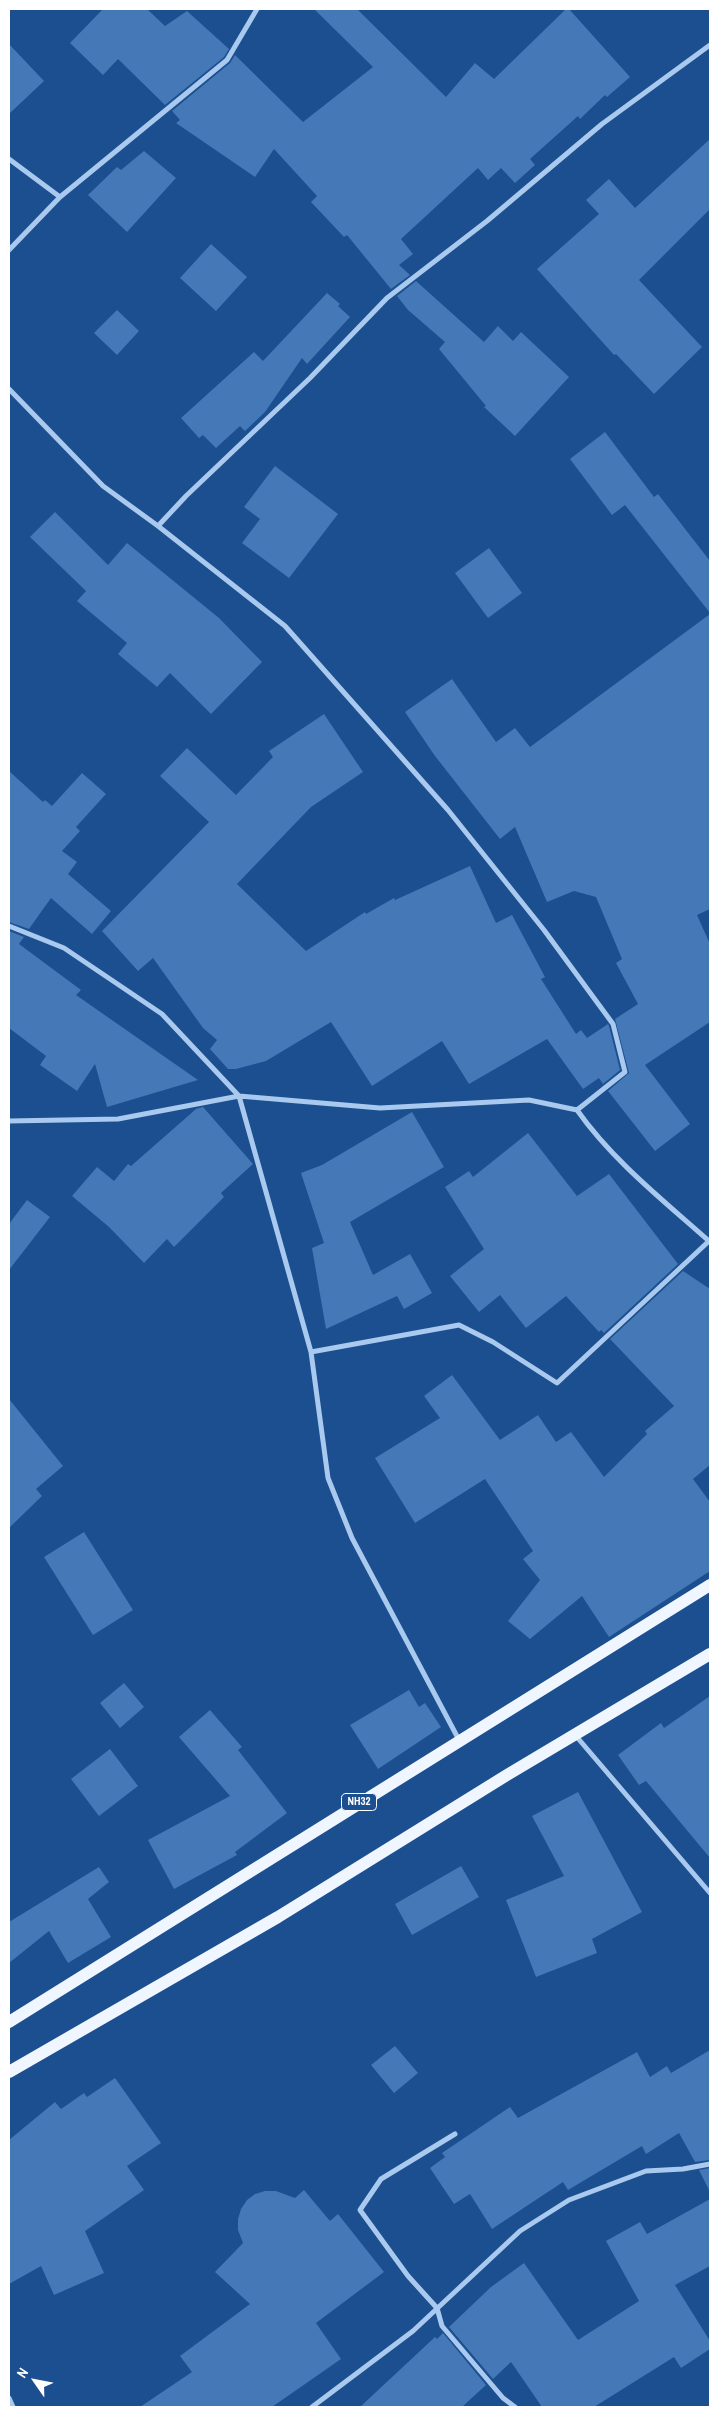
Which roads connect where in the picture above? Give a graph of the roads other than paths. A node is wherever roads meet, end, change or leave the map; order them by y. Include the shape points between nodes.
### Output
1 (257, 9) edge
2 (710, 45) edge
3 (9, 159) edge
4 (60, 196) junction
5 (9, 250) edge
6 (9, 389) edge
7 (158, 526) junction
8 (9, 926) edge
9 (239, 1096) junction
10 (577, 1110) junction
11 (9, 1121) edge
12 (710, 1242) edge
13 (311, 1352) junction
14 (710, 1585) edge
15 (710, 1654) edge
16 (576, 1735) junction
17 (459, 1740) junction
18 (710, 1893) edge
19 (9, 2022) edge
20 (9, 2072) edge
21 (456, 2134) dead end
22 (710, 2164) edge
23 (437, 2308) junction
24 (9, 2398) edge
25 (13, 2407) edge
26 (312, 2407) edge
27 (515, 2407) edge

1 - 4 street via 227,60
2 - 7 street via 602,124 487,221 387,298
3 - 4 street
4 - 5 street
6 - 7 street via 103,486
7 - 10 street via 285,626 448,810 614,1024 625,1072
8 - 9 street via 64,948 162,1014
9 - 10 street via 380,1108 529,1100
9 - 11 street via 118,1119
9 - 13 street
10 - 12 street via 588,1126 663,1202
12 - 13 street via 557,1383 493,1342 459,1325
13 - 17 street via 328,1478 352,1538
14 - 17 main road, NH32
15 - 16 main road
16 - 18 street
16 - 20 main road via 278,1916
17 - 19 main road, NH32
21 - 23 street via 381,2179 360,2210 408,2276
22 - 23 street via 646,2171 569,2200 520,2231
23 - 26 street
23 - 27 street via 442,2326 502,2398
24 - 25 street

